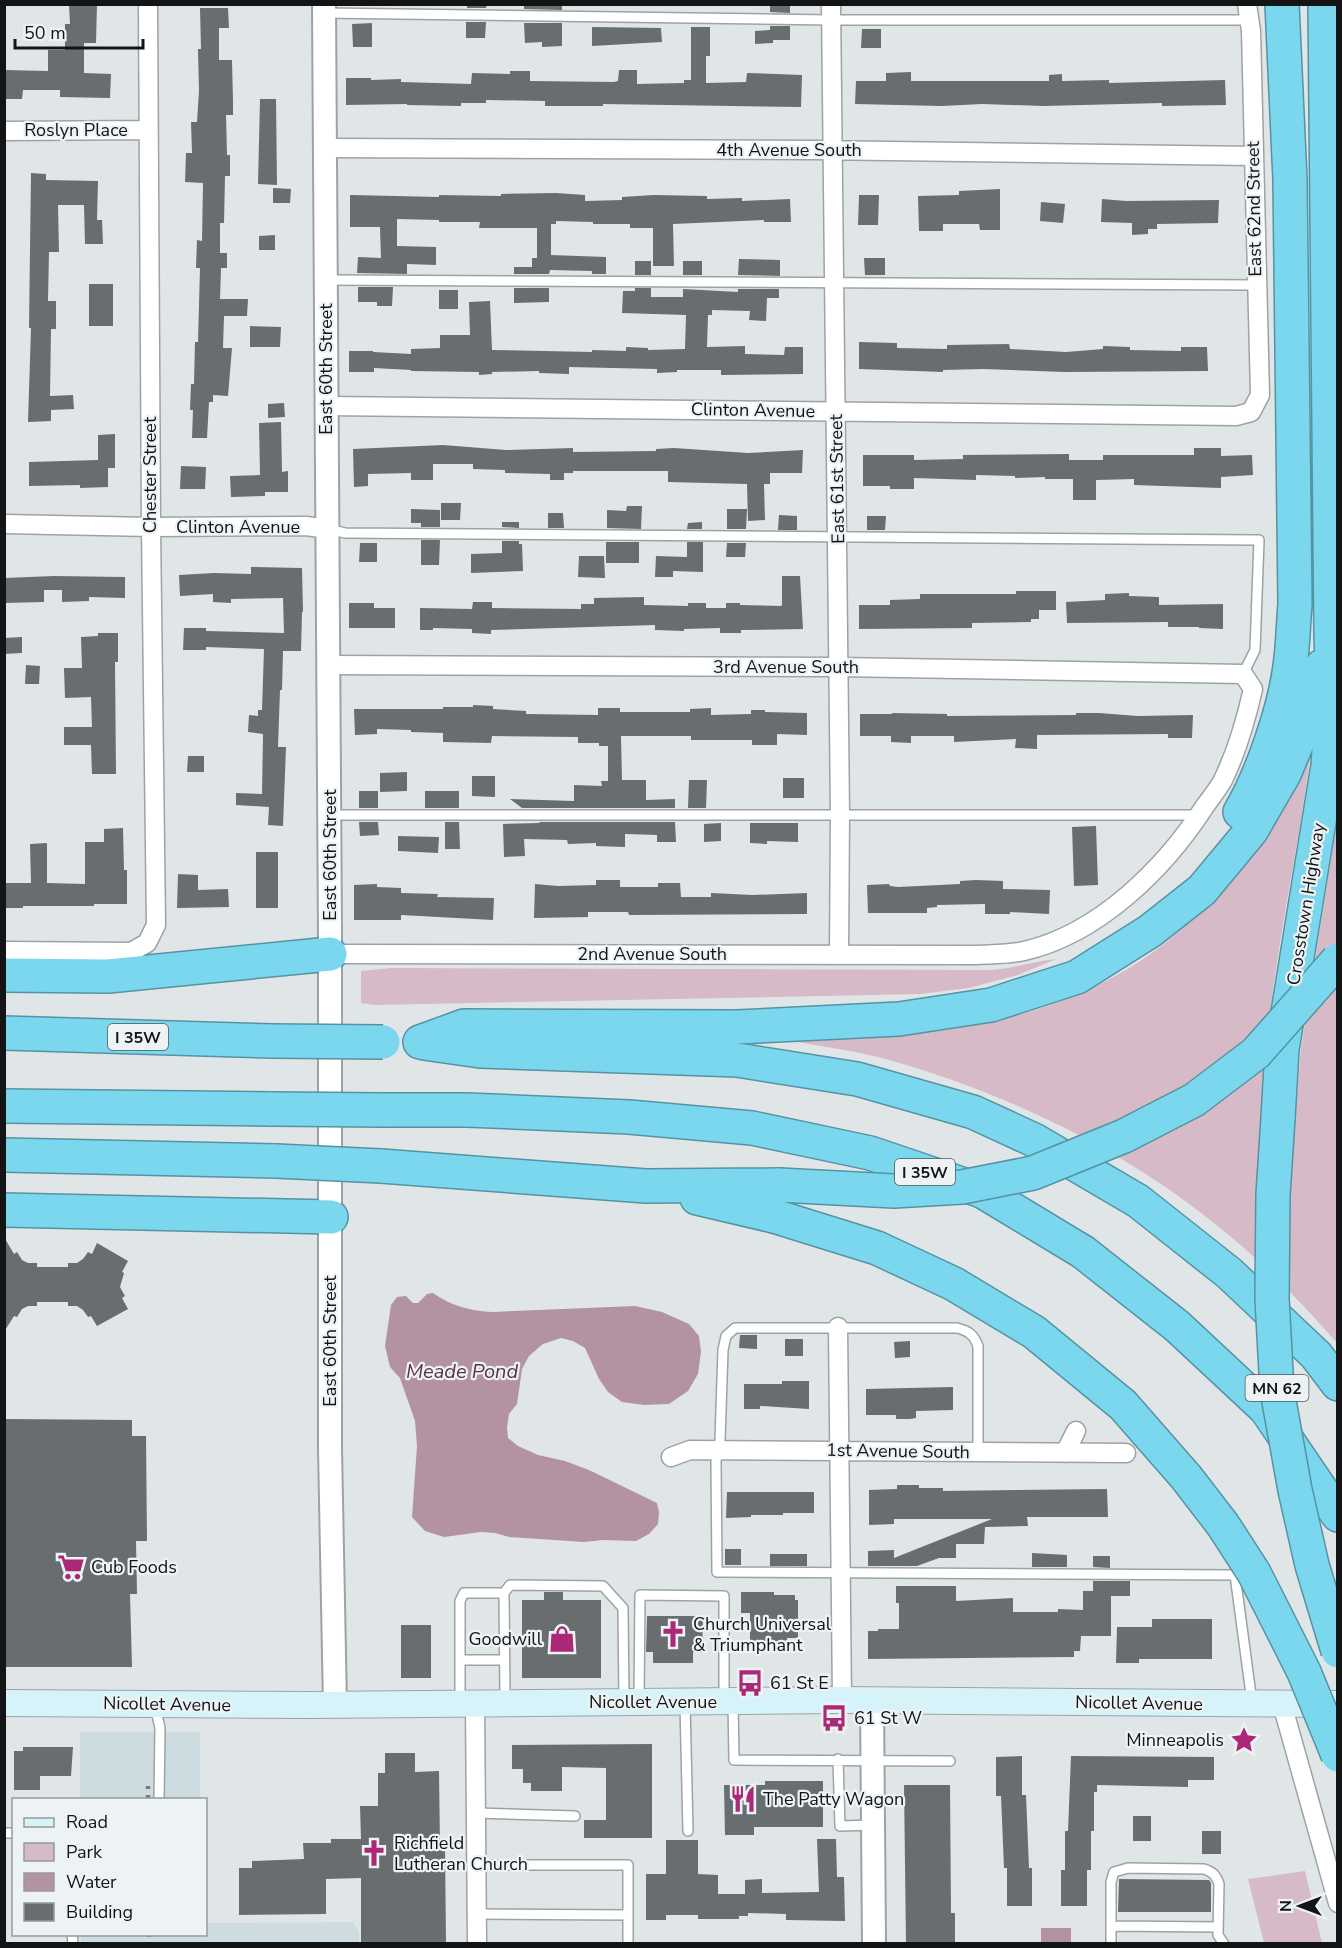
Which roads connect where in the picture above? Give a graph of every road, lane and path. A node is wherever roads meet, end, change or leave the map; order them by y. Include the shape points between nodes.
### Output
1 (148, 4) edge
2 (1282, 4) edge
3 (1325, 4) edge
4 (324, 9) edge
5 (831, 12) edge
6 (1248, 12) edge
7 (148, 130) junction
8 (4, 131) edge
9 (325, 148) junction
10 (832, 150) junction
11 (1252, 156) junction
12 (326, 280) junction
13 (835, 282) junction
14 (1256, 285) junction
15 (327, 406) junction
16 (836, 411) junction
17 (1251, 412) joint
18 (4, 524) edge
19 (151, 527) junction
20 (328, 529) junction
21 (837, 537) junction
22 (1331, 635) junction
23 (328, 665) junction
24 (838, 667) junction
25 (1243, 674) junction
26 (840, 814) junction
27 (329, 815) junction
28 (1199, 815) junction
29 (1150, 931) junction
30 (4, 951) edge
31 (330, 954) junction
32 (839, 954) junction
33 (1338, 960) edge
34 (4, 975) edge
35 (4, 1033) edge
36 (420, 1042) junction
37 (4, 1106) edge
38 (4, 1155) edge
39 (776, 1201) junction
40 (4, 1210) edge
41 (331, 1217) junction
42 (838, 1327) junction
43 (1338, 1384) edge
44 (1076, 1431) dead end
45 (718, 1450) junction
46 (840, 1450) junction
47 (978, 1452) junction
48 (1065, 1453) junction
49 (1126, 1453) dead end
50 (672, 1457) dead end
51 (1338, 1515) edge
52 (841, 1573) junction
53 (504, 1593) junction
54 (1338, 1651) edge
55 (462, 1660) junction
56 (504, 1660) junction
57 (842, 1700) junction
58 (872, 1700) junction
59 (685, 1701) junction
60 (729, 1701) junction
61 (4, 1702) edge
62 (632, 1702) junction
63 (154, 1703) junction
64 (468, 1703) junction
65 (505, 1703) junction
66 (1253, 1704) junction
67 (1282, 1704) junction
68 (1338, 1704) edge
69 (335, 1705) junction
70 (1338, 1755) edge
71 (872, 1759) junction
72 (838, 1760) junction
73 (950, 1761) dead end
74 (159, 1798) edge
75 (476, 1813) junction
76 (575, 1816) dead end
77 (873, 1825) junction
78 (688, 1831) dead end
79 (477, 1864) junction
80 (1338, 1903) edge
81 (476, 1914) junction
82 (628, 1915) junction
83 (1111, 1926) junction
84 (1218, 1927) junction
85 (477, 1944) edge
86 (628, 1944) edge
87 (874, 1944) edge
88 (1111, 1944) edge
89 (1224, 1944) edge

1 - 7 street, Chester Street
2 - 29 highway via 1290,180 1295,604 1289,674 1273,735 1249,797 1209,863
3 - 22 highway, Crosstown Highway / MN 62
4 - 5 lane
4 - 9 street, East 60th Street
5 - 6 lane
5 - 10 street, East 61st Street
6 - 11 street, East 62nd Street
7 - 8 street, Roslyn Place
7 - 19 street, Chester Street
9 - 10 street, 4th Avenue South
9 - 12 street, East 60th Street
10 - 11 street, 4th Avenue South
10 - 13 street, East 61st Street
11 - 14 street, East 62nd Street
12 - 13 lane
12 - 15 street, East 60th Street
13 - 14 lane
13 - 16 street, East 61st Street
14 - 17 street, East 62nd Street via 1260,395
15 - 16 street, Clinton Avenue
15 - 20 street, East 60th Street
16 - 17 street, Clinton Avenue via 1236,416
16 - 21 street, East 61st Street
18 - 19 street, Clinton Avenue
19 - 20 street, Clinton Avenue
19 - 30 street, Chester Street via 156,925 147,943 131,952
20 - 21 lane via 345,533
20 - 23 street, East 60th Street
21 - 24 street, East 61st Street
21 - 25 lane via 1259,540 1255,650
22 - 29 highway via 1305,724 1251,831 1202,890
22 - 54 highway, Crosstown Highway / MN 62, bridge via 1333,689 1328,766 1282,1049 1273,1195 1272,1299 1277,1390 1295,1490
23 - 24 street, 3rd Avenue South
23 - 27 street, East 60th Street
24 - 25 street, 3rd Avenue South
24 - 26 street, East 61st Street
25 - 28 street via 1253,689 1245,726 1222,780
26 - 27 lane
26 - 28 lane
26 - 32 street, East 61st Street
27 - 31 street, East 60th Street
28 - 32 street, 2nd Avenue South via 1143,884 1063,939 1023,952
29 - 36 highway via 1077,977 991,1005 899,1019 737,1027 464,1026
31 - 32 street, 2nd Avenue South
31 - 34 highway via 108,976
31 - 41 street, East 60th Street
33 - 39 highway, bridge via 1256,1053 1194,1100 1124,1136 1033,1173 962,1187
35 - 36 highway, I 35W, bridge
36 - 43 highway, I 35W via 480,1051 737,1060 857,1078 973,1112 1034,1140 1138,1201 1229,1273 1316,1355
37 - 51 highway, I 35W, bridge via 467,1110 629,1117 752,1128 870,1153 981,1191 1083,1252 1177,1326 1266,1409
38 - 39 highway, bridge via 381,1166 646,1186
39 - 70 highway, bridge via 954,1284 1034,1332 1123,1405 1186,1477 1254,1573 1304,1672
40 - 41 highway
41 - 69 street, East 60th Street
42 - 45 lane via 735,1328 726,1336
42 - 46 street
42 - 47 lane via 957,1328 975,1337
44 - 48 street
45 - 46 street, 1st Avenue South
45 - 50 street, 1st Avenue South via 690,1450
45 - 52 lane via 717,1572
46 - 47 street, 1st Avenue South
46 - 52 street
47 - 48 street, 1st Avenue South
48 - 49 street, 1st Avenue South
52 - 57 street
52 - 66 lane via 1235,1575
53 - 55 lane via 464,1593 460,1601
53 - 56 lane
53 - 62 lane via 510,1585 603,1586 623,1608
55 - 56 lane
55 - 64 lane
56 - 65 lane
57 - 58 main road, Nicollet Avenue
57 - 60 main road, Nicollet Avenue
58 - 66 main road, Nicollet Avenue
58 - 71 street
59 - 60 main road, Nicollet Avenue
59 - 62 main road, Nicollet Avenue
59 - 78 lane
60 - 62 lane via 724,1596 640,1595
60 - 72 lane via 734,1760
61 - 63 main road, Nicollet Avenue
62 - 65 main road, Nicollet Avenue
63 - 69 main road, Nicollet Avenue
63 - 74 lane via 160,1728
64 - 65 main road, Nicollet Avenue
64 - 69 main road, Nicollet Avenue
64 - 75 street
66 - 67 main road, Nicollet Avenue
67 - 68 main road, Nicollet Avenue
67 - 80 street
71 - 72 lane
71 - 73 lane
71 - 77 street
72 - 77 lane via 840,1826
75 - 76 lane
75 - 79 street
77 - 87 street
79 - 81 street
79 - 82 lane via 628,1865
81 - 82 lane
81 - 85 street
82 - 86 lane
83 - 84 lane
83 - 84 lane via 1111,1882 1114,1872 1128,1868 1212,1871 1219,1884
83 - 88 lane
84 - 89 lane

